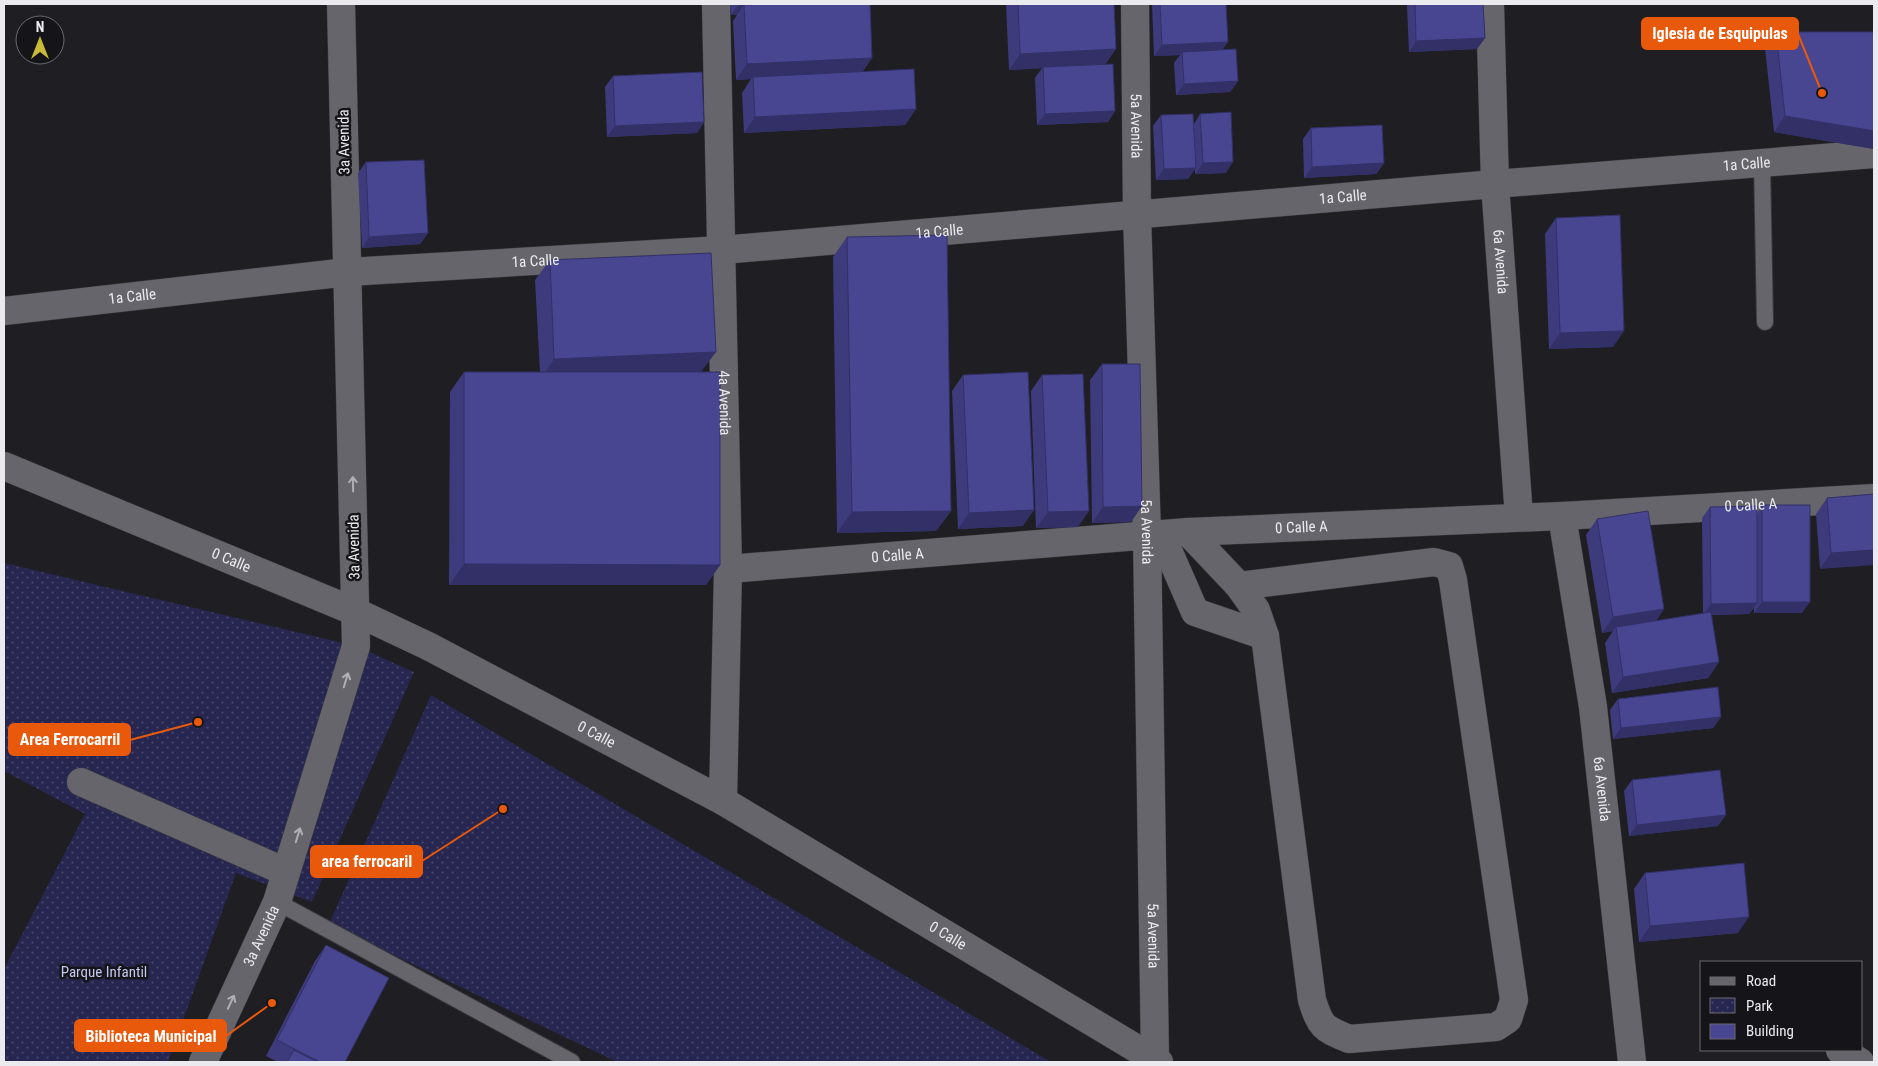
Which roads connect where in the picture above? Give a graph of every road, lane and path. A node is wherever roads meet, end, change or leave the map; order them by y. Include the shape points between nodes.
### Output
1 (341, 4) edge
2 (716, 4) edge
3 (1135, 4) edge
4 (1490, 4) edge
5 (1874, 154) edge
6 (1762, 163) junction
7 (1495, 184) junction
8 (1137, 214) junction
9 (722, 250) junction
10 (348, 272) junction
11 (4, 311) edge
12 (1765, 322) dead end
13 (4, 466) edge
14 (1874, 498) edge
15 (1562, 516) junction
16 (1519, 518) junction
17 (1188, 532) junction
18 (1154, 534) junction
19 (728, 569) junction
20 (1239, 586) junction
21 (356, 612) junction
22 (1265, 636) junction
23 (81, 782) dead end
24 (724, 801) junction
25 (286, 872) junction
26 (277, 902) junction
27 (1842, 1051) edge
28 (1157, 1060) edge
29 (203, 1062) edge
30 (572, 1062) edge
31 (1632, 1062) edge
32 (1860, 1062) edge

1 - 10 street, 3a Avenida
2 - 9 street, 4a Avenida
3 - 8 street, 5a Avenida
4 - 7 street, 6a Avenida
5 - 6 street, 1a Calle
6 - 7 street, 1a Calle
6 - 12 lane
7 - 8 street, 1a Calle
7 - 16 street, 6a Avenida
8 - 9 street, 1a Calle
8 - 18 street, 5a Avenida
9 - 10 street, 1a Calle
9 - 19 street, 4a Avenida
10 - 11 street, 1a Calle
21 -> 10 street, 3a Avenida
13 - 21 street, 0 Calle
14 - 15 street, 0 Calle A
15 - 16 street, 0 Calle A
15 - 31 street, 6a Avenida via 1593,706
16 - 17 street, 0 Calle A
17 - 18 street, 0 Calle A
17 - 20 street
18 - 19 street, 0 Calle A
18 - 22 street via 1195,612
18 - 28 street, 5a Avenida
19 - 24 street, 4a Avenida
20 - 22 street via 1256,610
20 - 22 street via 1434,562 1449,566 1514,1000 1508,1019 1496,1027 1350,1039 1331,1031 1319,1021 1312,1000
21 - 24 street, 0 Calle via 428,646
25 -> 21 street, 3a Avenida via 356,646
23 - 25 street
24 - 28 street, 0 Calle
25 - 26 street, 3a Avenida
29 -> 26 street, 3a Avenida
26 - 30 lane
27 - 32 street

